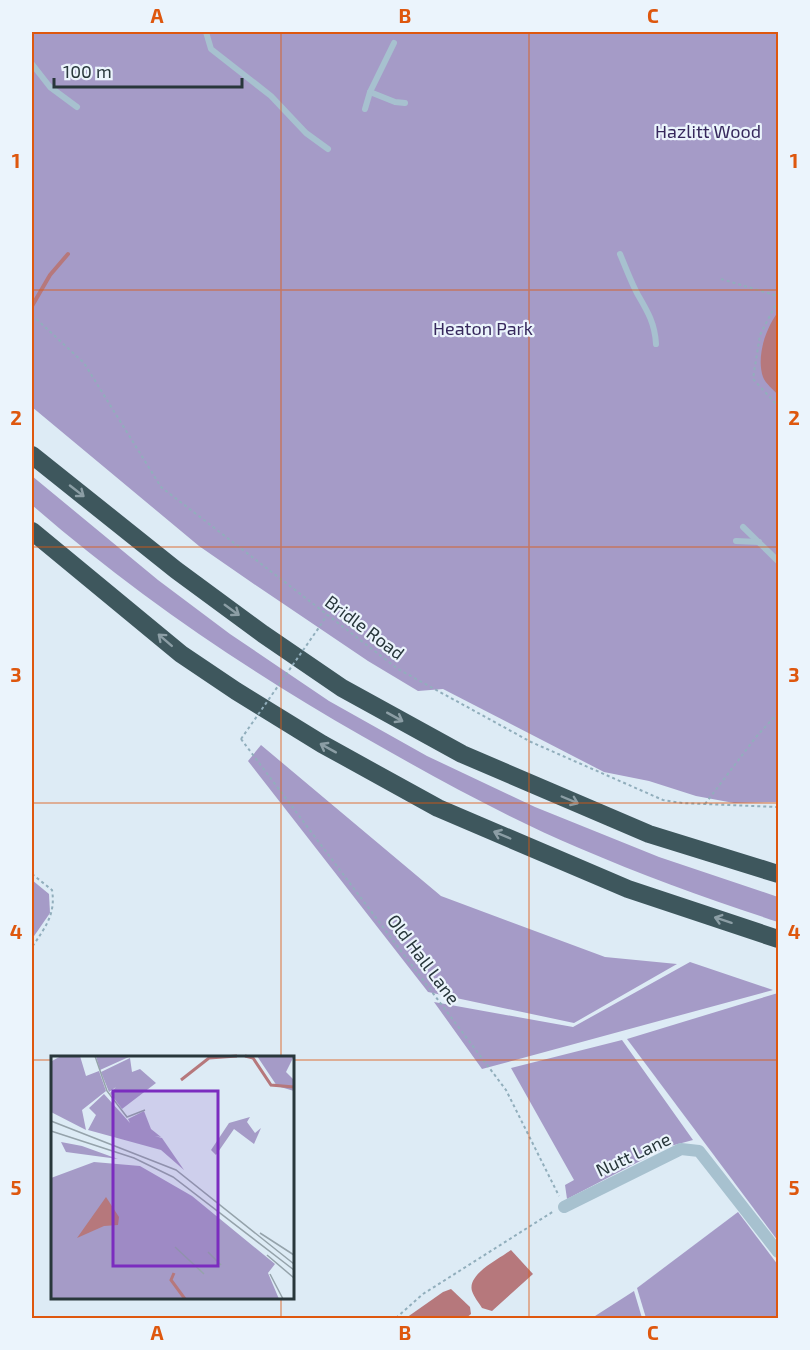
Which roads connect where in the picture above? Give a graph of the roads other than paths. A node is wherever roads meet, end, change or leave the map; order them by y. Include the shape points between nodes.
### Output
1 (206, 32) edge
2 (394, 43) dead end
3 (32, 64) edge
4 (369, 92) junction
5 (405, 103) dead end
6 (77, 106) dead end
7 (364, 109) dead end
8 (328, 149) dead end
9 (620, 254) dead end
10 (656, 344) dead end
11 (32, 455) edge
12 (743, 526) dead end
13 (32, 531) edge
14 (736, 541) dead end
15 (759, 542) junction
16 (778, 561) edge
17 (778, 874) edge
18 (778, 939) edge
19 (564, 1207) road end
20 (778, 1252) edge

1 - 8 lane via 211,49 271,96 306,133
2 - 4 lane
3 - 6 lane via 50,87
4 - 5 lane
4 - 7 lane
9 - 10 lane via 650,313
11 -> 17 highway via 176,570 342,688 473,759 649,834
12 - 15 lane
18 -> 13 highway via 628,889 438,808 322,744 181,654
14 - 15 lane
15 - 16 lane
19 - 20 street, Nutt Lane via 681,1149 699,1150

